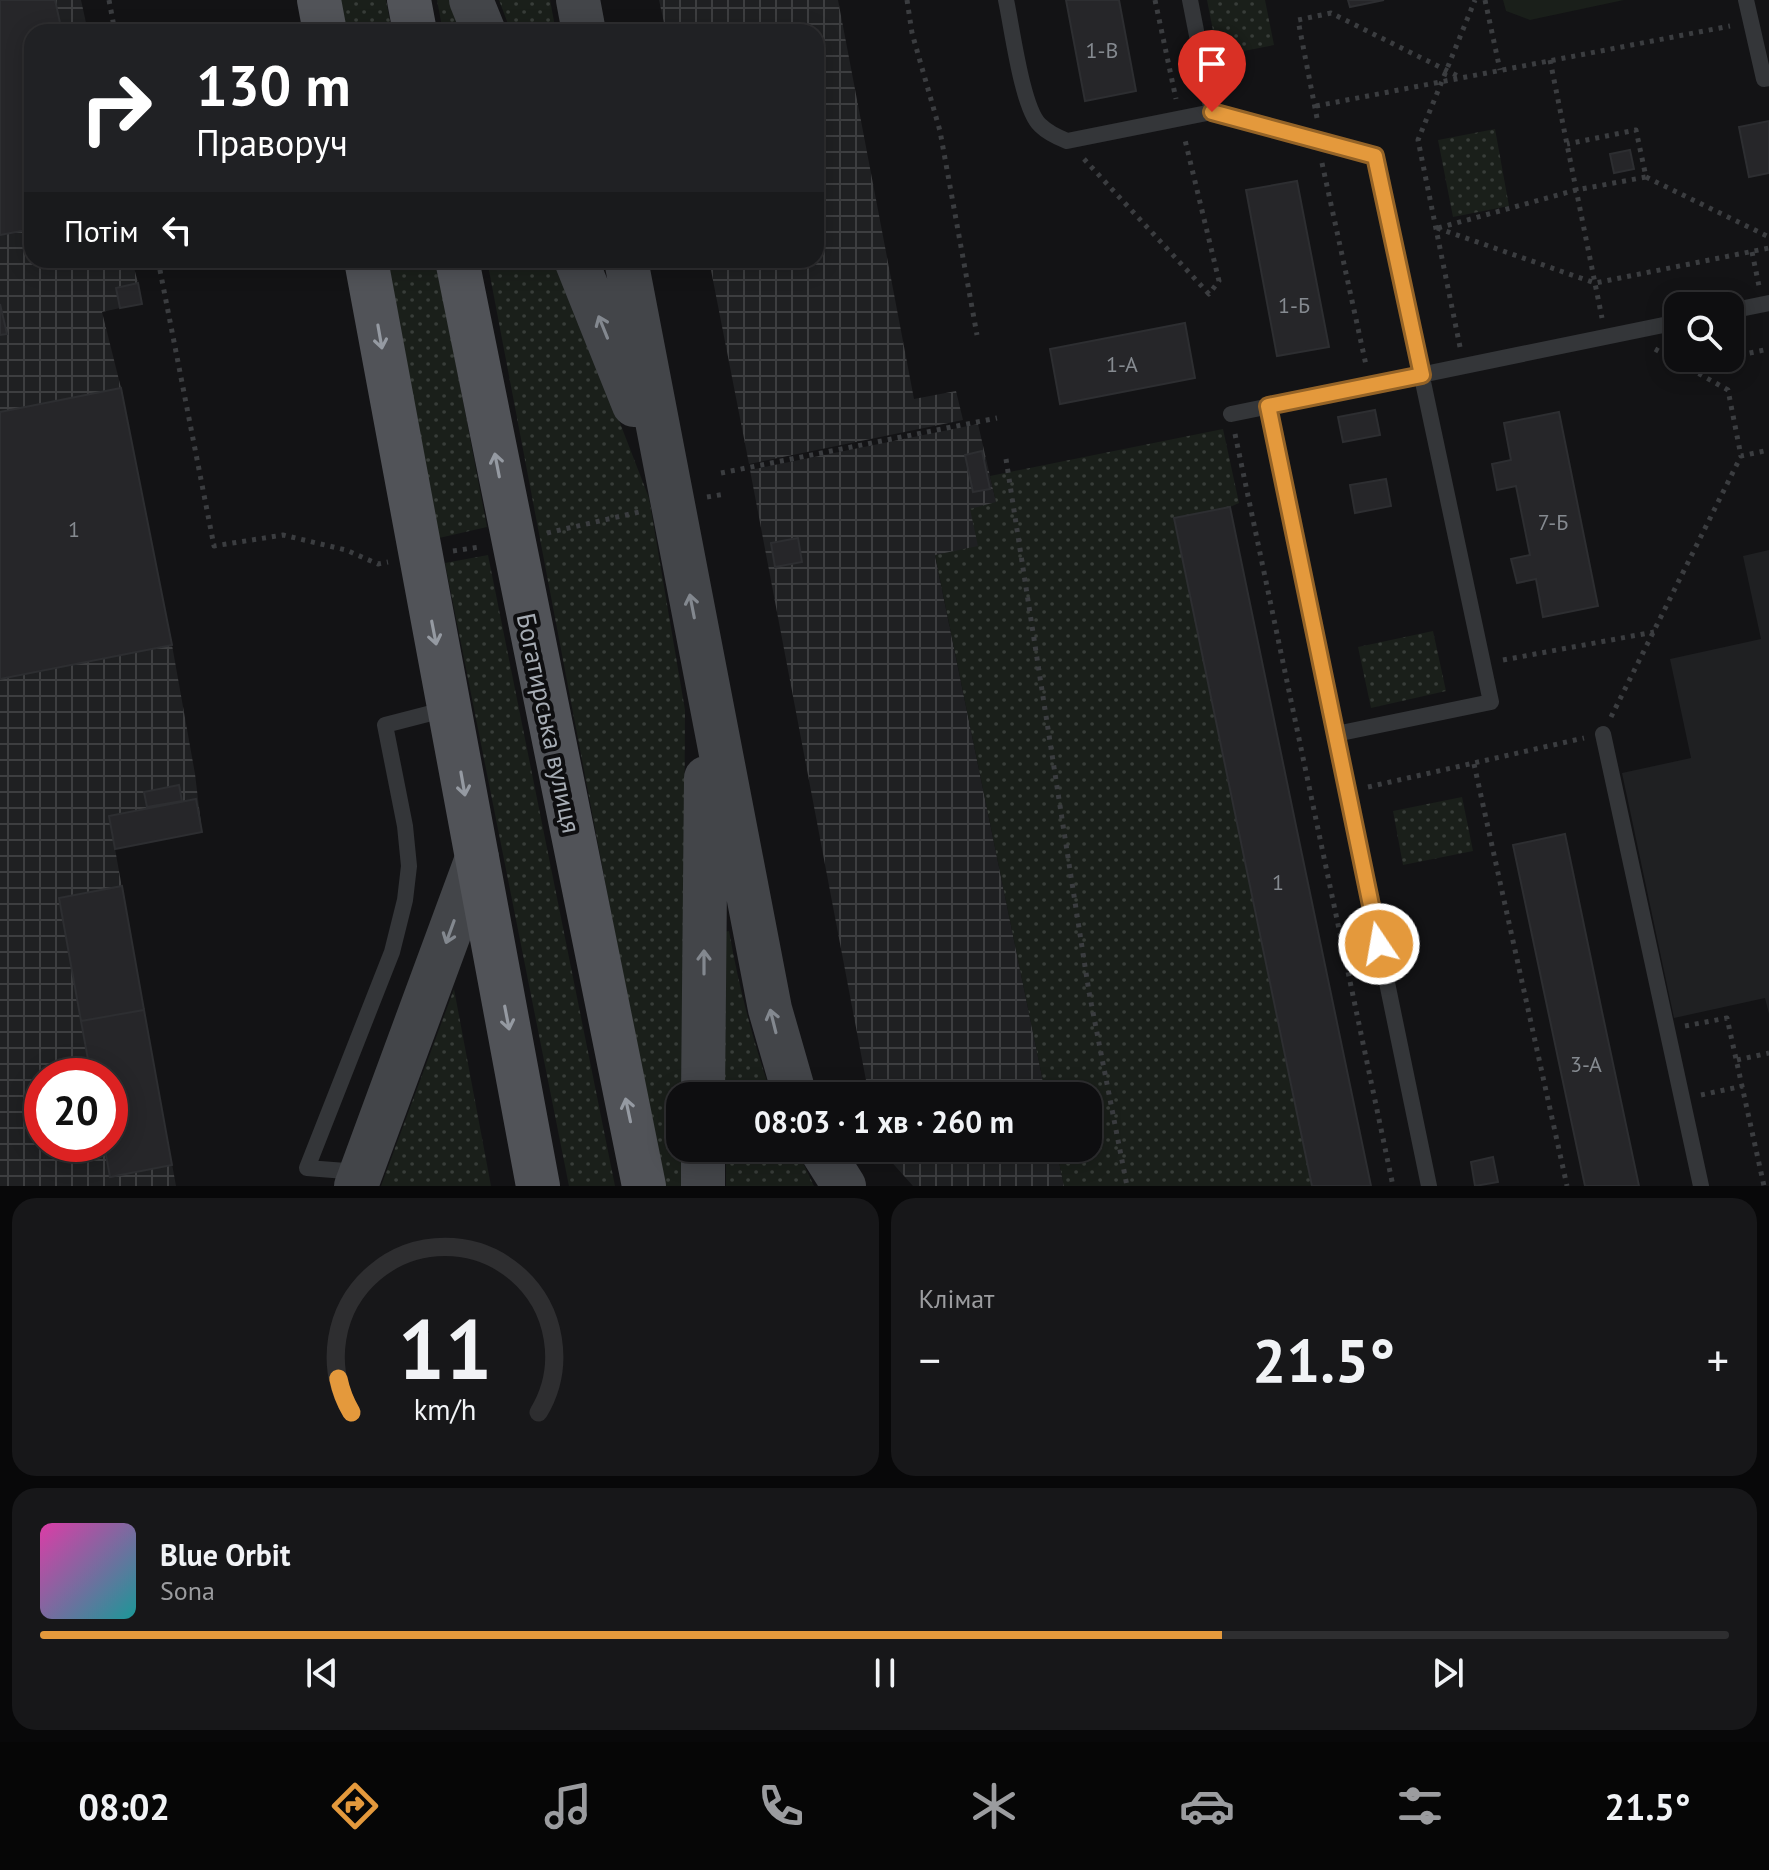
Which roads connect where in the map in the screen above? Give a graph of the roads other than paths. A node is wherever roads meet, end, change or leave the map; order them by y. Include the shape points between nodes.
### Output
1 (319, 0) edge
2 (409, 0) edge
3 (471, 0) edge
4 (578, 0) edge
5 (1006, 0) edge
6 (1190, 0) edge
7 (1746, 0) edge
8 (324, 24) edge
9 (414, 24) edge
10 (481, 24) edge
11 (582, 24) edge
12 (1769, 78) edge
13 (1212, 112) junction
14 (367, 268) edge
15 (459, 268) edge
16 (579, 268) edge
17 (628, 268) edge
18 (1766, 304) edge
19 (1744, 308) edge
20 (1664, 325) edge
21 (1422, 375) junction
22 (1268, 406) junction
23 (1231, 414) road end
24 (673, 504) junction
25 (707, 683) junction
26 (449, 709) junction
27 (1336, 734) junction
28 (1603, 734) road end
29 (477, 858) junction
30 (703, 1082) edge
31 (791, 1082) edge
32 (703, 1162) edge
33 (829, 1162) edge
34 (358, 1179) edge
35 (538, 1186) edge
36 (644, 1186) edge
37 (703, 1186) edge
38 (844, 1186) edge
39 (1429, 1186) edge
40 (1701, 1186) edge

1 - 8 main road
2 - 9 main road
3 - 10 main road
4 - 11 main road
5 - 13 lane via 1029,107 1051,134 1067,141
6 - 13 lane
7 - 12 lane via 1764,79
13 - 21 lane via 1375,156
14 -> 26 main road
36 -> 15 main road, Богатирська вулиця
24 -> 16 main road
17 - 24 main road
18 - 19 lane
20 - 21 lane
21 - 22 lane
21 - 27 lane via 1491,702
22 - 23 lane
22 - 27 lane
25 -> 24 main road
30 -> 25 main road
31 -> 25 main road via 770,1009
26 -> 29 main road
26 - 34 lane via 385,725 405,826 405,900 392,952 307,1168
27 - 39 lane
28 - 40 lane
29 -> 34 main road
29 -> 35 main road
32 - 37 main road
33 - 38 main road

